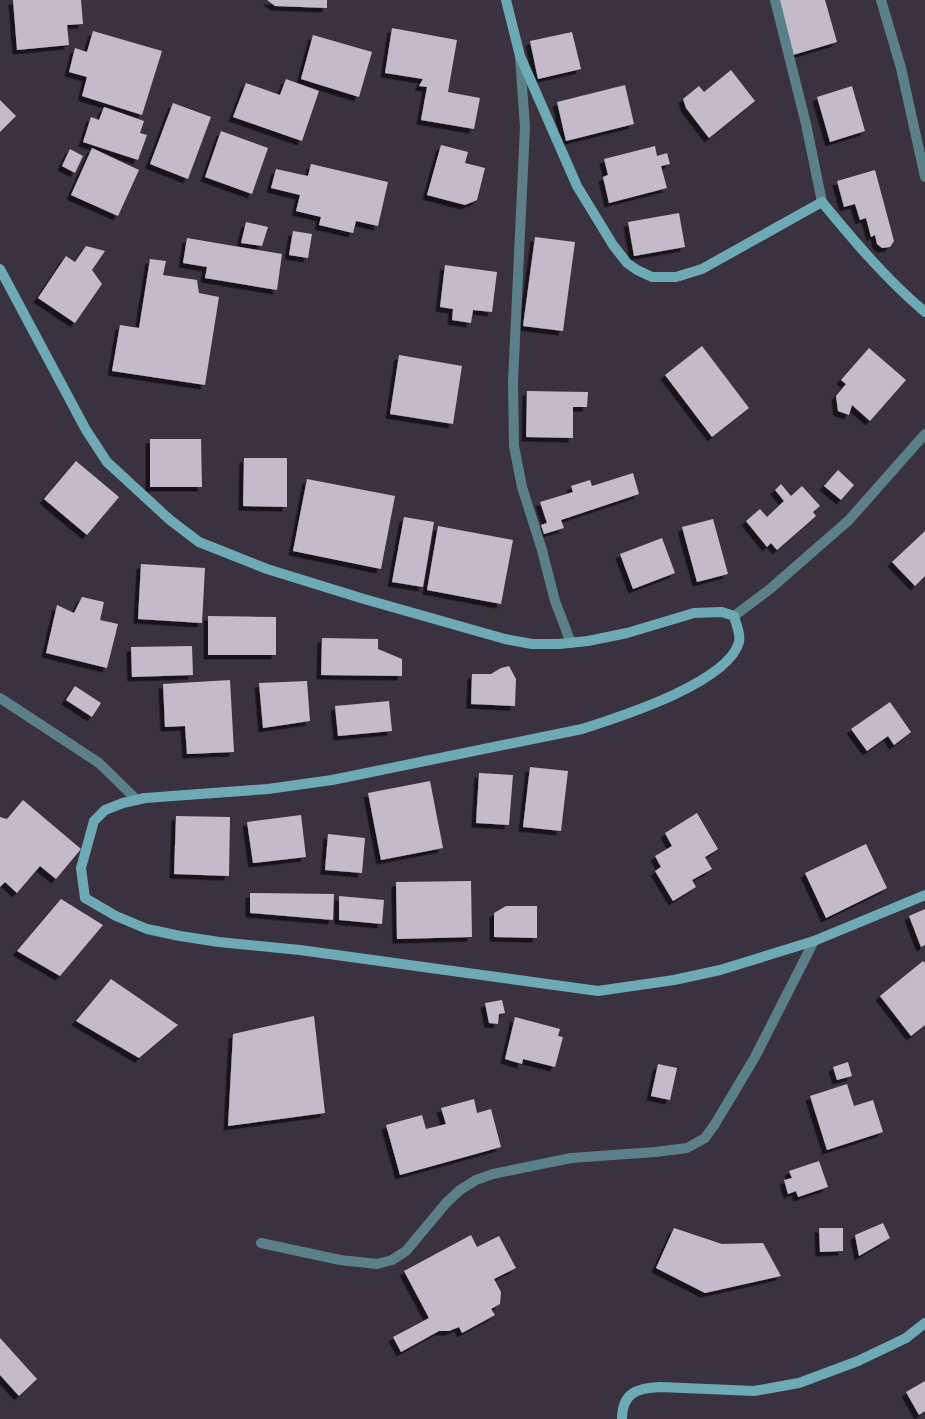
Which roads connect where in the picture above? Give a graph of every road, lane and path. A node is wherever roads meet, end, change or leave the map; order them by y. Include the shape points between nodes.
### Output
1 (506, 0) edge
2 (775, 0) edge
3 (881, 0) edge
4 (520, 56) junction
5 (925, 177) edge
6 (822, 202) junction
7 (0, 269) edge
8 (925, 312) edge
9 (925, 434) edge
10 (734, 616) junction
11 (571, 643) junction
12 (0, 698) edge
13 (137, 800) junction
14 (925, 895) edge
15 (814, 941) junction
16 (260, 1243) dead end
17 (925, 1323) edge
18 (622, 1419) edge

1 - 4 street
2 - 6 street
3 - 5 street
4 - 6 street via 578,186 627,263 652,277 676,277 702,269
4 - 11 street via 525,127 513,373 514,446 522,487
6 - 8 street via 898,289
7 - 11 street via 106,462 199,542 267,569 505,639 532,644
9 - 10 street via 849,520
10 - 11 street via 722,612 694,613 627,633
10 - 13 street via 740,640 734,653 720,667 695,685 610,720 542,738 332,780
12 - 13 street via 99,763
13 - 15 street via 105,810 94,821 81,868 85,898 147,929 180,936 598,991 720,970
14 - 15 street
15 - 16 street via 755,1057 715,1124 705,1138 687,1148 571,1158 476,1180 447,1202 406,1251 377,1264 340,1260
17 - 18 street via 906,1338 866,1358 799,1382 754,1391 660,1387 633,1392 622,1408

